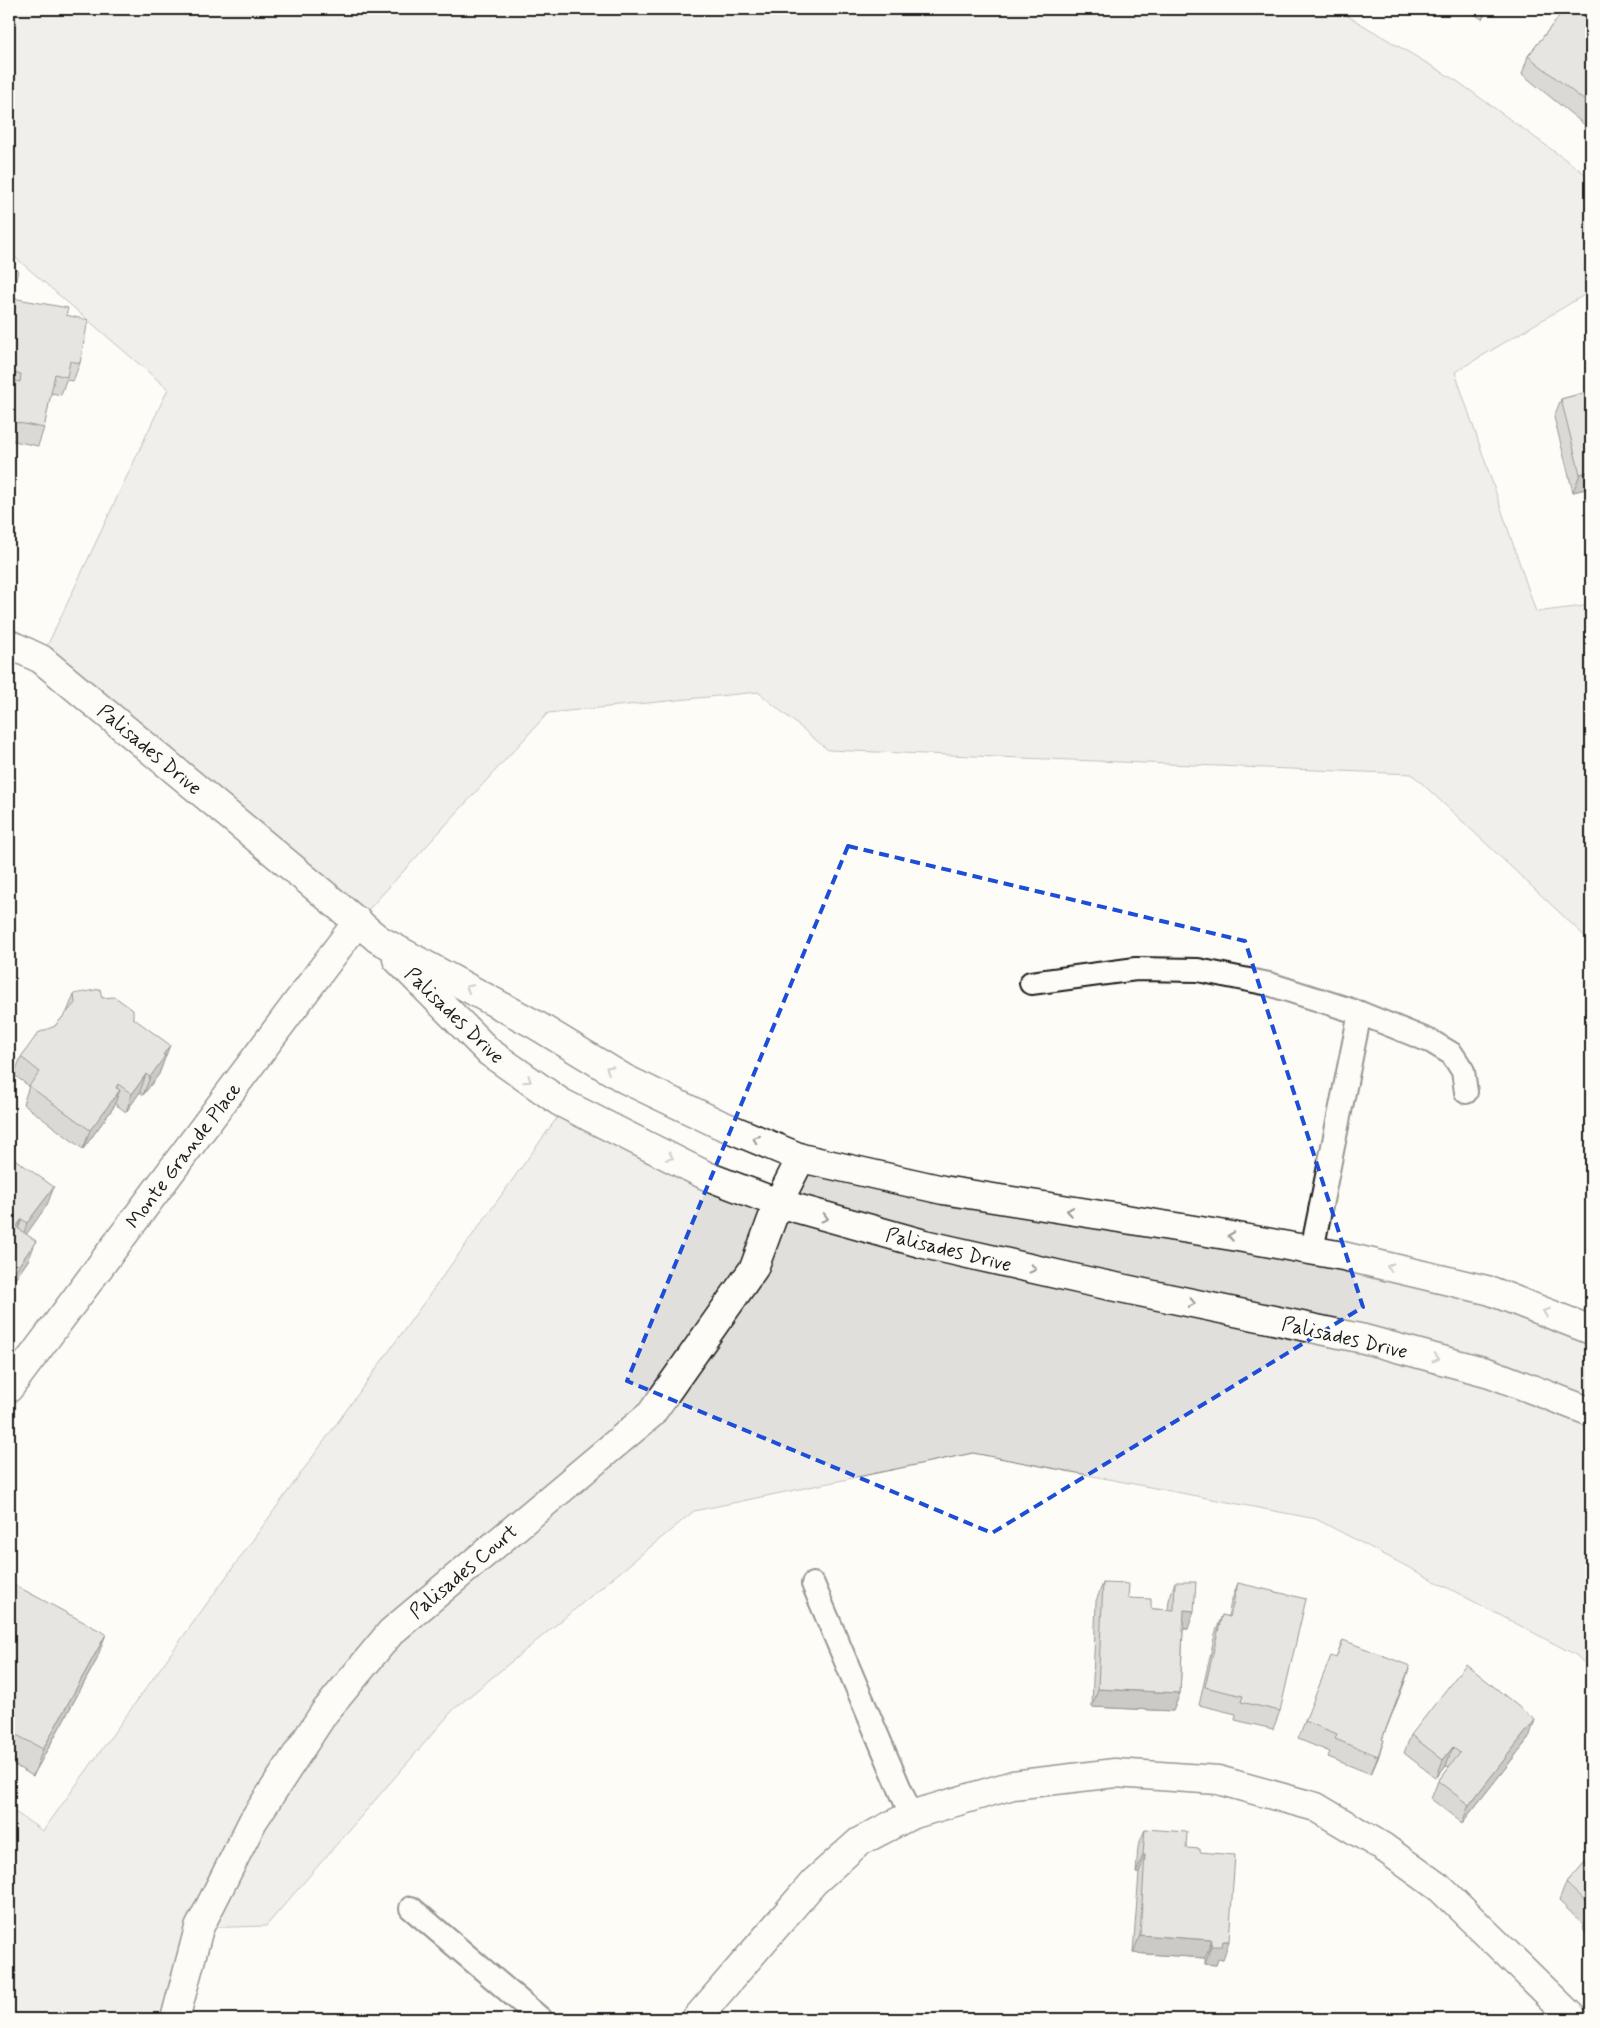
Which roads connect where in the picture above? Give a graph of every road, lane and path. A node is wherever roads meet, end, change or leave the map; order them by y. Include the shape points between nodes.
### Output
1 (9, 644) edge
2 (358, 921) junction
3 (378, 939) junction
4 (1031, 983) dead end
5 (1360, 1013) junction
6 (1466, 1092) dead end
7 (801, 1158) junction
8 (778, 1203) junction
9 (1312, 1250) junction
10 (1591, 1330) edge
11 (9, 1388) edge
12 (1591, 1412) edge
13 (813, 1584) dead end
14 (910, 1815) junction
15 (411, 1908) dead end
16 (175, 2019) edge
17 (542, 2019) edge
18 (696, 2019) edge
19 (1574, 2019) edge

1 - 2 street, Palisades Drive via 41,659
2 - 3 street, Palisades Drive
2 - 11 street, Monte Grande Place
7 -> 3 street, Palisades Drive via 719,1124 625,1079 536,1024
3 -> 8 street, Palisades Drive via 488,1052 560,1102 707,1176
4 - 5 lane via 1136,969 1198,970 1268,984
5 - 6 lane via 1432,1042 1452,1054 1463,1071
5 - 9 lane
7 - 8 street, Palisades Court
9 -> 7 street, Palisades Drive via 943,1190
8 -> 12 street, Palisades Drive via 934,1247 1364,1339 1490,1373
8 - 16 street, Palisades Court via 754,1268 651,1414 391,1632 324,1712 252,1821 199,1928
10 -> 9 street, Palisades Drive via 1491,1291
13 - 14 lane
14 - 18 street via 859,1842 814,1882
14 - 19 street via 1014,1785 1115,1773 1218,1780 1316,1807 1383,1847 1441,1889
15 - 17 lane

